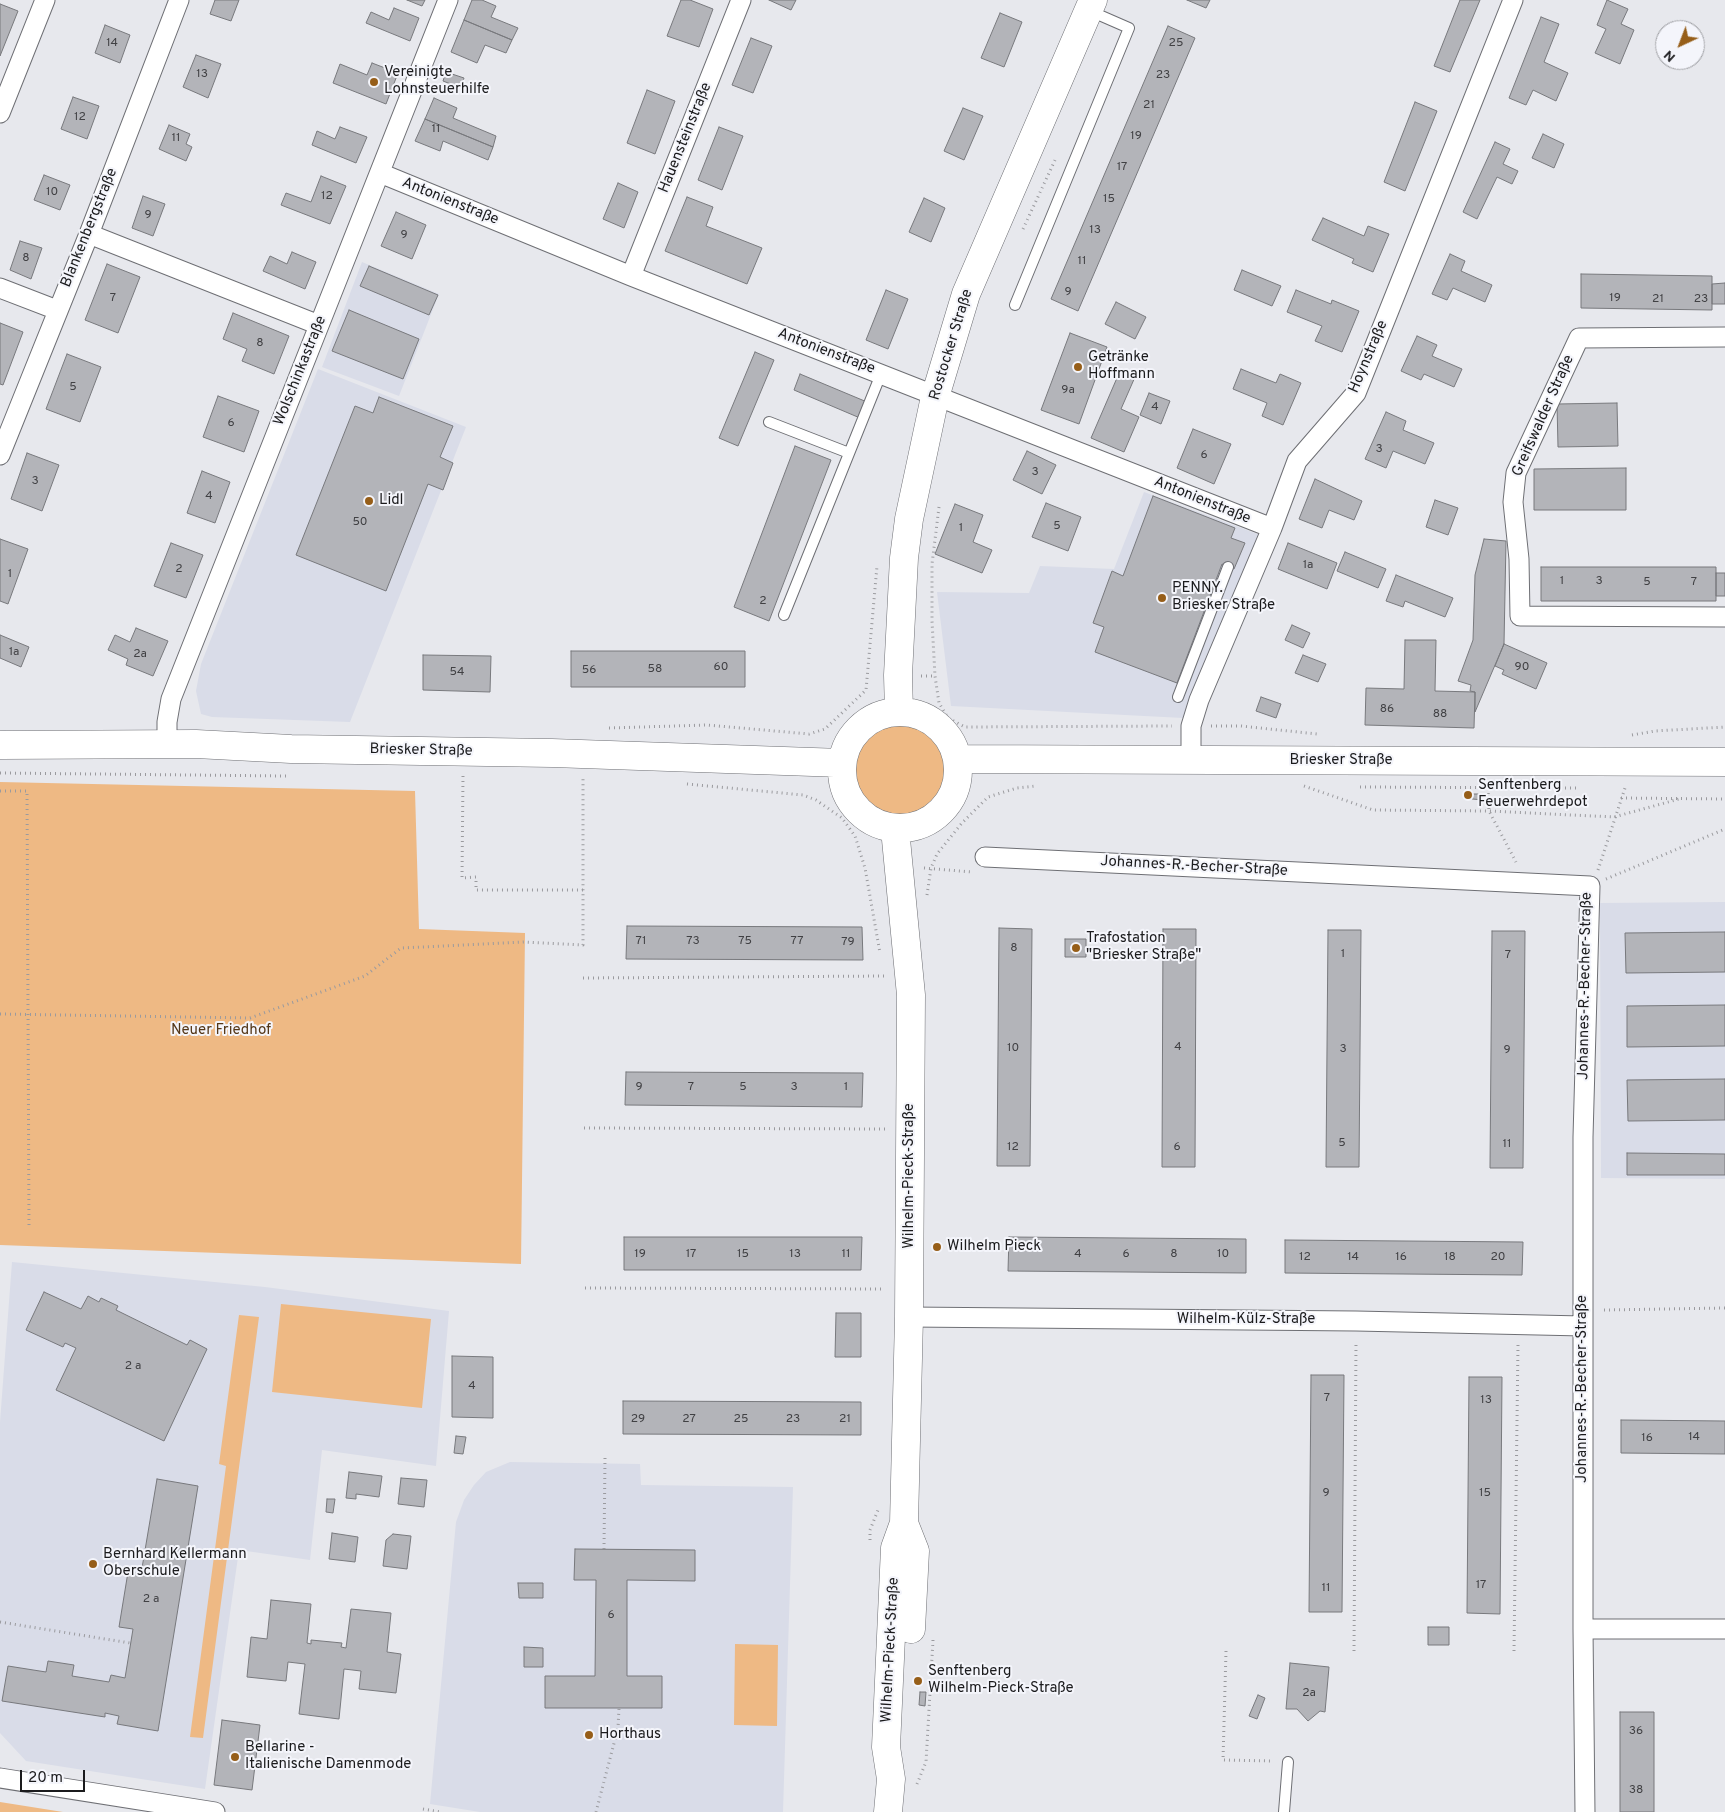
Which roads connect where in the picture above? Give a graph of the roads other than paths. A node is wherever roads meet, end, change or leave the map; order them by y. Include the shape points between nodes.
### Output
1 (45, 0) edge
2 (179, 0) edge
3 (448, 0) edge
4 (741, 0) edge
5 (1513, 0) edge
6 (1092, 6) edge
7 (0, 113) edge
8 (380, 173) junction
9 (89, 234) junction
10 (631, 276) junction
11 (0, 288) edge
12 (1015, 305) dead end
13 (57, 310) junction
14 (319, 325) junction
15 (1725, 338) edge
16 (881, 374) junction
17 (935, 397) junction
18 (769, 422) dead end
19 (849, 453) junction
20 (0, 455) edge
21 (1272, 528) junction
22 (1228, 567) dead end
23 (784, 615) dead end
24 (1725, 617) edge
25 (1178, 698) dead end
26 (899, 712) junction
27 (167, 744) junction
28 (0, 745) edge
29 (1191, 758) junction
30 (958, 759) junction
31 (1725, 762) edge
32 (842, 764) junction
33 (895, 829) junction
34 (985, 857) road end
35 (909, 1317) junction
36 (1583, 1318) junction
37 (1583, 1629) junction
38 (1725, 1629) edge
39 (1288, 1762) road end
40 (0, 1778) edge
41 (215, 1812) edge
42 (888, 1812) edge
43 (1284, 1812) edge
44 (1585, 1812) edge

1 - 7 street
2 - 9 street, Blankenbergstraße
3 - 8 street, Wolschinkastraße
4 - 10 street, Hauensteinstraße
5 - 21 street, Hoynstraße via 1356,393 1298,461
6 - 12 lane via 1129,28
6 - 17 main road, Rostocker Straße via 966,294
8 - 10 street, Antonienstraße
8 - 14 street, Wolschinkastraße
9 - 13 street, Blankenbergstraße
9 - 14 street
10 - 16 street, Antonienstraße
11 - 13 street
13 - 20 street, Blankenbergstraße
14 - 27 street, Wolschinkastraße via 171,699
15 - 24 street, Greifswalder Straße via 1578,338 1516,473 1513,502 1520,616
16 - 17 street, Antonienstraße
16 - 19 lane
17 - 21 street, Antonienstraße via 986,414
17 - 26 main road, Rostocker Straße via 906,539 900,621
18 - 19 lane
19 - 23 lane
21 - 29 street, Hoynstraße via 1199,700 1191,726
22 - 25 lane
26 - 30 main road via 918,714 933,722 946,734
26 - 32 main road via 874,719 863,727 853,738
27 - 28 main road, Briesker Straße
27 - 32 main road, Briesker Straße
29 - 30 main road, Briesker Straße
29 - 31 main road, Briesker Straße
30 - 33 main road via 955,786 945,805 931,819 914,828
32 - 33 main road via 842,776 854,804 875,823
33 - 35 main road, Wilhelm-Pieck-Straße via 911,995
34 - 36 street, Johannes-R.-Becher-Straße via 1590,886 1583,1137
35 - 36 street, Wilhelm-Külz-Straße via 1518,1324
35 - 42 main road, Wilhelm-Pieck-Straße via 904,1523 895,1548 886,1746 891,1778
36 - 37 street, Johannes-R.-Becher-Straße
37 - 38 street
37 - 44 street, Johannes-R.-Becher-Straße
39 - 43 lane
40 - 41 street

